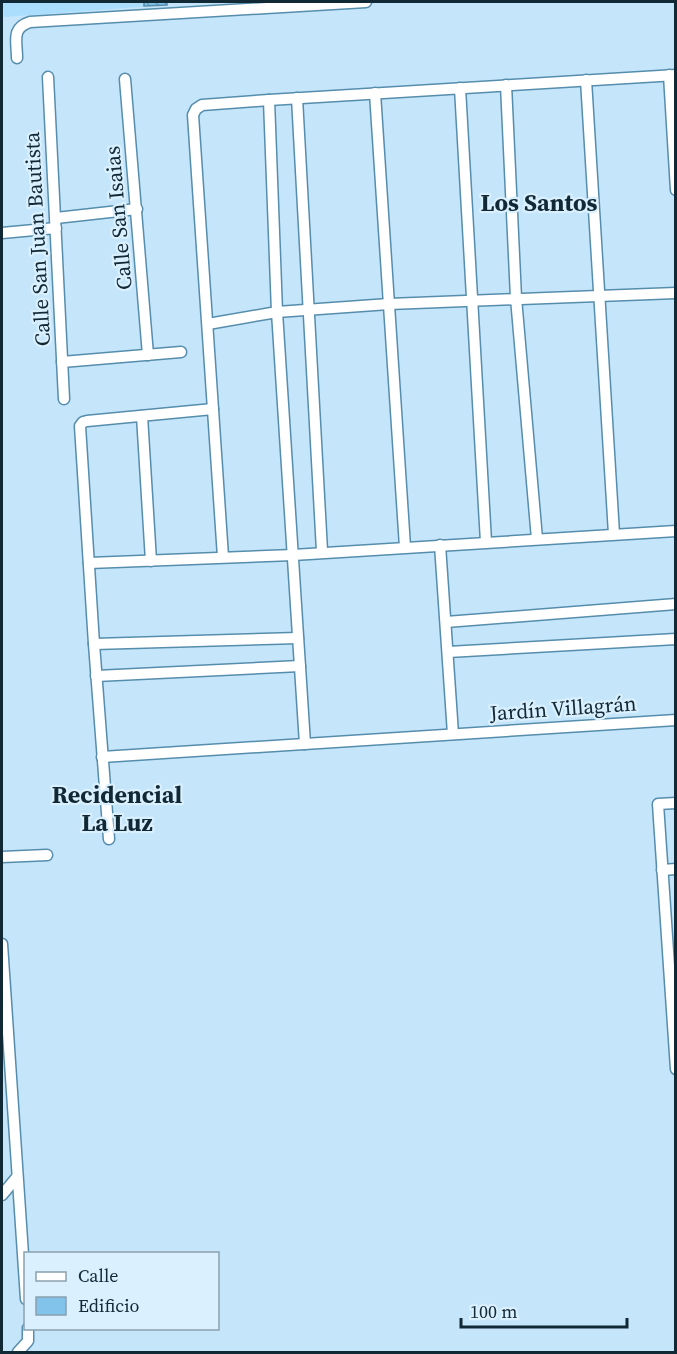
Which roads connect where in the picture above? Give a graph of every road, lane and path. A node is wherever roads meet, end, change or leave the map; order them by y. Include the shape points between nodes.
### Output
1 (366, 2) edge
2 (176, 7) edge
3 (17, 58) dead end
4 (672, 75) edge
5 (48, 77) dead end
6 (125, 79) dead end
7 (586, 80) junction
8 (506, 85) junction
9 (460, 88) junction
10 (375, 93) junction
11 (297, 98) junction
12 (269, 100) junction
13 (675, 190) edge
14 (137, 209) junction
15 (56, 223) junction
16 (2, 233) edge
17 (675, 293) edge
18 (600, 297) junction
19 (516, 298) junction
20 (473, 301) junction
21 (389, 304) junction
22 (309, 310) junction
23 (277, 312) junction
24 (208, 324) junction
25 (181, 352) dead end
26 (148, 355) junction
27 (62, 362) junction
28 (64, 399) dead end
29 (213, 410) junction
30 (142, 416) junction
31 (675, 531) edge
32 (614, 534) junction
33 (537, 539) junction
34 (486, 542) junction
35 (440, 545) junction
36 (405, 547) junction
37 (322, 552) junction
38 (293, 555) junction
39 (223, 557) junction
40 (151, 561) junction
41 (89, 563) junction
42 (675, 604) edge
43 (446, 622) junction
44 (298, 638) junction
45 (675, 639) edge
46 (94, 644) junction
47 (448, 652) junction
48 (300, 666) junction
49 (96, 676) junction
50 (675, 720) edge
51 (453, 735) junction
52 (305, 744) junction
53 (102, 757) junction
54 (675, 803) edge
55 (109, 839) dead end
56 (47, 855) dead end
57 (2, 857) edge
58 (675, 869) edge
59 (662, 870) junction
60 (671, 940) edge
61 (2, 944) edge
62 (673, 1003) edge
63 (4, 1031) edge
64 (675, 1069) edge
65 (17, 1177) junction
66 (2, 1195) edge
67 (24, 1272) edge
68 (27, 1330) edge
69 (18, 1353) edge

1 - 2 street
2 - 3 street via 21,24 16,32
4 - 7 street
4 - 13 street
5 - 15 street, Calle San Juan Bautista
6 - 14 street, Calle San Isaias
7 - 8 street
7 - 18 street
8 - 9 street
8 - 19 street
9 - 10 street
9 - 20 street
10 - 11 street
10 - 21 street
11 - 12 street
11 - 22 street
12 - 23 street
12 - 24 street via 202,105 193,115
14 - 15 street
14 - 26 street, Calle San Isaias
15 - 16 street
15 - 27 street, Calle San Juan Bautista
17 - 18 street
18 - 19 street
18 - 32 street
19 - 20 street
19 - 33 street
20 - 21 street
20 - 34 street
21 - 22 street
21 - 36 street
22 - 23 street
22 - 37 street
23 - 24 street
23 - 38 street
24 - 29 street
25 - 26 street
26 - 27 street
27 - 28 street, Calle San Juan Bautista
29 - 30 street
29 - 39 street
30 - 40 street
30 - 41 street via 82,422
31 - 32 street
32 - 33 street
33 - 34 street
34 - 35 street
35 - 36 street
35 - 43 street
36 - 37 street
37 - 38 street
38 - 39 street
38 - 44 street
39 - 40 street
40 - 41 street
41 - 46 street
42 - 43 street
43 - 47 street
44 - 46 street
44 - 48 street
45 - 47 street
46 - 49 street
47 - 51 street
48 - 49 street
48 - 52 street
49 - 53 street
50 - 51 street, Jardín Villagrán
51 - 52 street, Jardín Villagrán
52 - 53 street, Jardín Villagrán
53 - 55 street
54 - 59 street via 658,804
56 - 57 street
58 - 59 street
59 - 60 street
60 - 62 street
61 - 63 street
62 - 64 street
63 - 65 street
65 - 66 street
65 - 67 street
68 - 69 street via 28,1341

